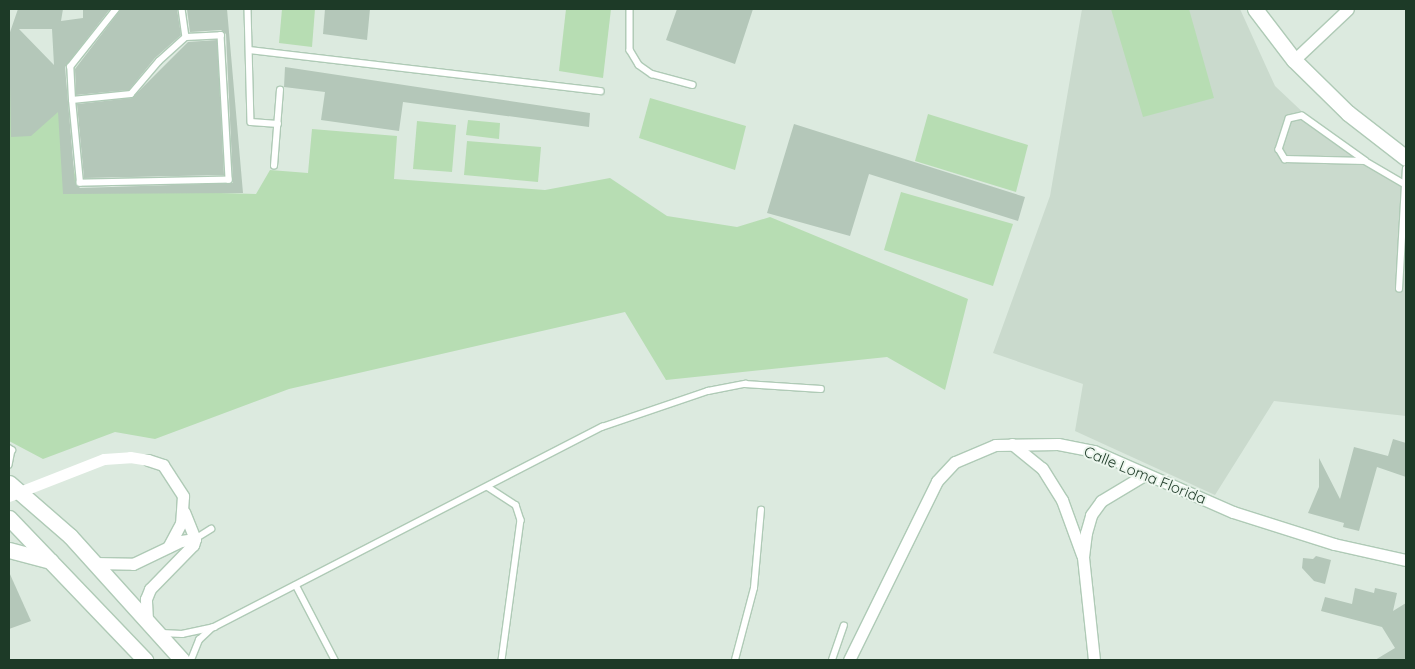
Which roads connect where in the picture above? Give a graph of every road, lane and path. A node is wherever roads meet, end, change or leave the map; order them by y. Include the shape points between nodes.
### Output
1 (116, 9) edge
2 (182, 9) edge
3 (248, 9) edge
4 (630, 9) edge
5 (1255, 9) edge
6 (1348, 9) edge
7 (186, 37) junction
8 (250, 50) junction
9 (1294, 60) junction
10 (693, 85) dead end
11 (280, 90) dead end
12 (601, 91) dead end
13 (72, 100) junction
14 (278, 124) junction
15 (1406, 158) edge
16 (1364, 161) junction
17 (274, 166) dead end
18 (1406, 169) edge
19 (1403, 183) junction
20 (1399, 289) dead end
21 (821, 389) dead end
22 (1012, 444) junction
23 (9, 448) edge
24 (9, 465) edge
25 (1146, 474) junction
26 (9, 483) edge
27 (488, 487) junction
28 (9, 496) edge
29 (761, 510) dead end
30 (184, 512) junction
31 (9, 518) edge
32 (211, 529) dead end
33 (196, 539) junction
34 (168, 547) junction
35 (9, 550) edge
36 (1083, 557) junction
37 (1406, 560) edge
38 (52, 562) junction
39 (94, 563) junction
40 (296, 585) junction
41 (147, 620) junction
42 (844, 626) dead end
43 (214, 627) junction
44 (158, 633) junction
45 (145, 660) edge
46 (182, 660) edge
47 (191, 660) edge
48 (335, 660) edge
49 (502, 660) edge
50 (735, 660) edge
51 (832, 660) edge
52 (849, 660) edge
53 (1094, 660) edge

1 - 13 lane via 70,67
2 - 7 lane
3 - 8 lane
4 - 10 lane via 630,50 639,65 652,74
5 - 9 main road
6 - 9 street
7 - 13 lane via 159,61 131,94
7 - 13 lane via 221,35 229,180 80,183
8 - 12 lane
8 - 14 lane via 252,122
9 - 15 main road via 1348,112
11 - 14 lane
14 - 17 lane
16 - 16 lane via 1302,116 1289,119 1279,149 1285,159
16 - 19 lane
18 - 19 lane
19 - 20 lane
21 - 27 lane via 745,384 708,391 602,427
22 - 25 street, Calle Loma Florida via 1058,444 1094,451
22 - 36 street via 1042,468 1062,500
22 - 52 street, Calle Loma Florida via 978,450 955,462 937,481
23 - 24 lane via 12,450
25 - 36 street via 1101,501 1092,515
25 - 37 street, Calle Loma Florida via 1233,512 1334,544
26 - 39 main road via 70,536
27 - 40 lane
27 - 49 lane via 516,505 520,520
28 - 30 street, bridge via 104,459 130,457 148,460 168,470 183,496
29 - 50 lane via 754,588
30 - 33 street
30 - 34 street via 178,532
31 - 38 main road
32 - 33 lane
33 - 34 street
33 - 41 street via 190,552 150,589 146,599
34 - 39 street via 133,564
35 - 38 main road
36 - 53 street
38 - 45 main road
39 - 41 main road
40 - 43 lane
40 - 48 lane
41 - 44 main road
42 - 51 lane
43 - 44 lane via 182,634
43 - 47 lane via 199,640
44 - 46 main road

